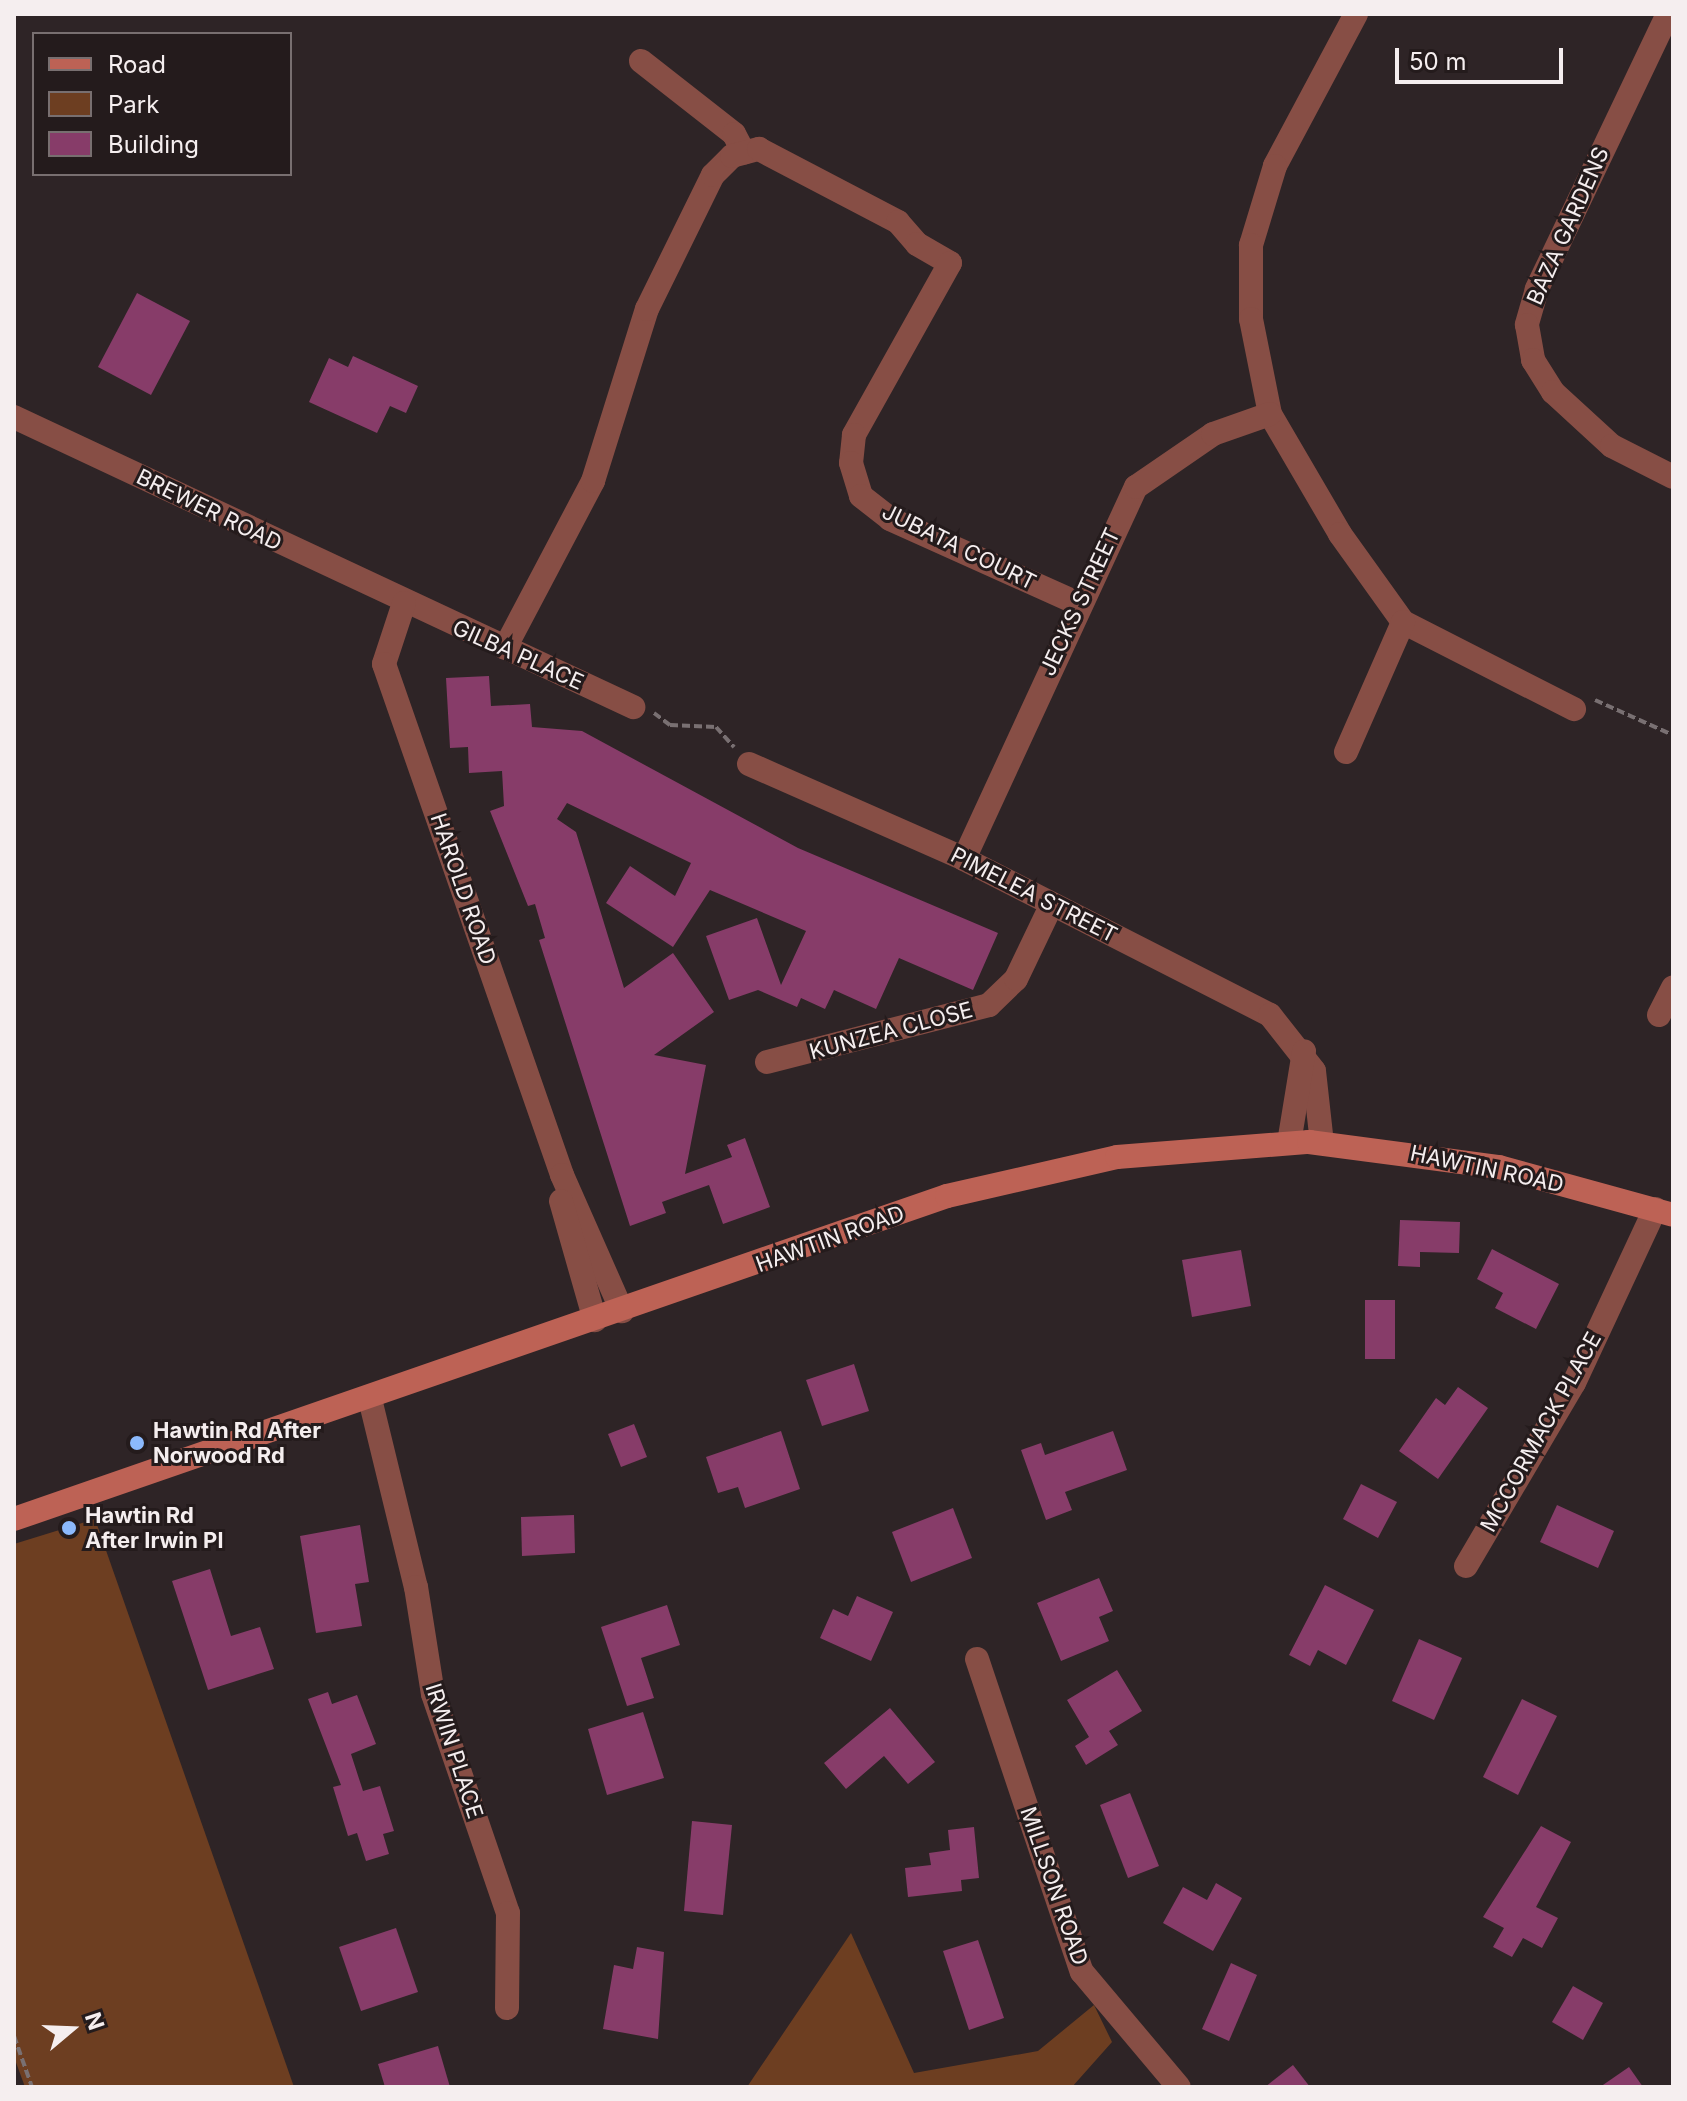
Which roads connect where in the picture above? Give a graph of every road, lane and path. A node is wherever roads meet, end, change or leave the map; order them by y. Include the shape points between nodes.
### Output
1 (1356, 14) edge
2 (1668, 14) edge
3 (641, 61) dead end
4 (744, 153) junction
5 (1270, 414) junction
6 (14, 417) edge
7 (1673, 477) edge
8 (404, 603) junction
9 (1077, 603) junction
10 (1403, 622) junction
11 (505, 648) junction
12 (633, 707) joint
13 (1574, 709) dead end
14 (1346, 752) dead end
15 (749, 764) joint
16 (964, 859) junction
17 (1052, 904) junction
18 (1673, 987) edge
19 (1659, 1015) dead end
20 (1304, 1051) junction
21 (767, 1062) dead end
22 (1289, 1143) junction
23 (1322, 1143) junction
24 (562, 1175) junction
25 (1664, 1212) edge
26 (622, 1311) junction
27 (595, 1320) junction
28 (370, 1399) junction
29 (14, 1519) edge
30 (1466, 1566) dead end
31 (977, 1659) dead end
32 (507, 2008) dead end
33 (14, 2036) edge
34 (32, 2087) edge
35 (1179, 2087) edge

1 - 5 street via 1275,166 1251,245 1251,319
2 - 7 street, BAZA GARDENS via 1537,289 1527,325 1533,360 1553,392 1612,446
3 - 4 street via 734,134
4 - 9 street, JUBATA COURT via 759,149 898,222 917,244 950,263 854,435 851,463 861,496 890,519
4 - 11 street via 713,175 654,296 593,481
5 - 9 street, JECKS STREET via 1213,434 1136,487
5 - 10 street via 1340,534
6 - 8 street, BREWER ROAD
8 - 11 street, GILBA PLACE
8 - 24 street, HAROLD ROAD via 384,664
9 - 16 street, JECKS STREET
10 - 13 street
10 - 14 street
11 - 12 street, GILBA PLACE
12 - 15 path via 666,716 670,725 716,727
15 - 16 street, PIMELEA STREET
16 - 17 street, PIMELEA STREET
17 - 20 street, PIMELEA STREET via 1270,1015
17 - 21 street, KUNZEA CLOSE via 1016,979 989,1005
18 - 19 street
20 - 22 street
20 - 23 street, PIMELEA STREET via 1314,1071
22 - 23 main road, HAWTIN ROAD
22 - 26 main road, HAWTIN ROAD via 1117,1157 947,1196
23 - 25 main road, HAWTIN ROAD via 1499,1167
24 - 26 street, HAROLD ROAD
24 - 27 street, HAROLD ROAD via 558,1188
25 - 30 street, MCCORMACK PLACE via 1574,1383
26 - 27 main road, HAWTIN ROAD
27 - 28 main road, HAWTIN ROAD
28 - 29 main road, HAWTIN ROAD
28 - 32 street, IRWIN PLACE via 388,1453 433,1694 508,1913
31 - 35 street, MILLSON ROAD via 1082,1972
33 - 34 path

